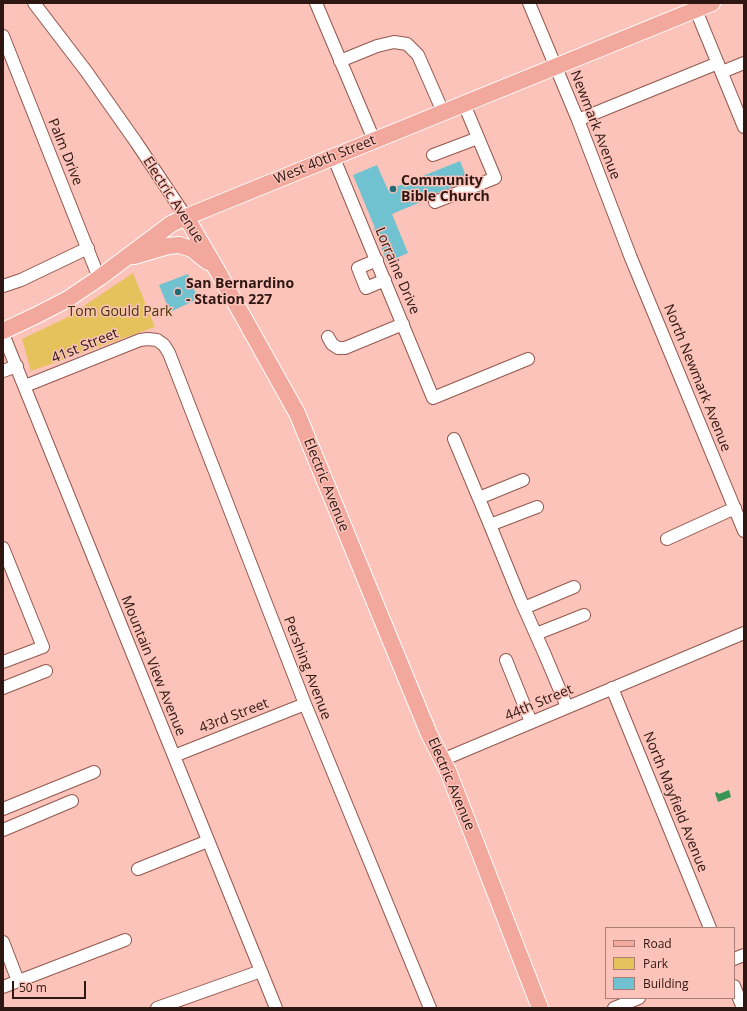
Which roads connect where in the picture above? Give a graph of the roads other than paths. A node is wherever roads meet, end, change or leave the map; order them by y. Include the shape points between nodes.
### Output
1 (34, 3) edge
2 (316, 3) edge
3 (529, 3) edge
4 (712, 3) edge
5 (695, 6) edge
6 (3, 36) edge
7 (340, 61) junction
8 (744, 63) edge
9 (556, 66) junction
10 (720, 68) junction
11 (464, 104) junction
12 (443, 112) junction
13 (578, 120) junction
14 (744, 127) edge
15 (478, 138) junction
16 (374, 140) junction
17 (433, 155) dead end
18 (333, 156) junction
19 (435, 202) dead end
20 (186, 216) junction
21 (88, 248) junction
22 (126, 258) junction
23 (631, 258) joint
24 (376, 260) junction
25 (217, 270) junction
26 (100, 278) junction
27 (385, 280) junction
28 (3, 286) edge
29 (403, 324) junction
30 (3, 331) edge
31 (3, 334) edge
32 (328, 337) dead end
33 (157, 340) joint
34 (528, 359) dead end
35 (17, 366) junction
36 (3, 371) edge
37 (24, 386) junction
38 (454, 439) dead end
39 (523, 480) dead end
40 (479, 498) junction
41 (537, 507) dead end
42 (735, 508) junction
43 (490, 525) junction
44 (744, 531) edge
45 (667, 538) dead end
46 (3, 548) edge
47 (574, 587) dead end
48 (524, 608) junction
49 (584, 615) dead end
50 (744, 633) edge
51 (536, 634) junction
52 (506, 660) dead end
53 (3, 662) edge
54 (46, 671) dead end
55 (3, 688) edge
56 (612, 688) junction
57 (305, 704) junction
58 (567, 707) junction
59 (532, 722) junction
60 (174, 756) junction
61 (442, 760) junction
62 (94, 772) dead end
63 (72, 801) dead end
64 (3, 809) edge
65 (3, 830) edge
66 (208, 841) junction
67 (138, 869) dead end
68 (710, 927) edge
69 (125, 940) dead end
70 (3, 942) edge
71 (260, 971) junction
72 (18, 981) junction
73 (3, 987) edge
74 (735, 988) edge
75 (636, 999) edge
76 (157, 1008) edge
77 (276, 1008) edge
78 (430, 1008) edge
79 (540, 1008) edge
80 (614, 1008) edge
81 (743, 1008) edge

1 - 20 street, Electric Avenue via 86,71
2 - 7 street
3 - 9 street, Newmark Avenue
4 - 5 main road, West 40th Street
5 - 9 main road, West 40th Street via 665,22
5 - 10 street
6 - 21 street, Palm Drive
7 - 12 street via 394,42 407,44 418,55
7 - 16 street
8 - 10 street
9 - 11 main road, West 40th Street
9 - 13 street, Newmark Avenue
10 - 13 street
10 - 14 street
11 - 12 main road, West 40th Street
11 - 15 street
12 - 16 main road, West 40th Street
13 - 23 street, Newmark Avenue
15 - 17 street
15 - 19 street via 495,178
16 - 18 main road, West 40th Street
18 - 20 main road, West 40th Street
18 - 24 street, Lorraine Drive
20 - 22 main road, West 40th Street via 170,224
20 - 25 main road, Electric Avenue
21 - 26 street, Palm Drive
21 - 28 street
22 - 25 main road via 180,245 192,249
22 - 26 main road, West 40th Street
23 - 42 street, North Newmark Avenue
24 - 27 street, Lorraine Drive
24 - 27 street via 358,268 366,288
25 - 61 main road, Electric Avenue via 297,413
26 - 30 main road, West 40th Street via 68,299
27 - 29 street, Lorraine Drive
29 - 32 street via 345,348 338,348
29 - 34 street, Lorraine Drive via 434,398
31 - 35 street, Mountain View Avenue
33 - 37 street, 41st Street via 140,340
33 - 57 street, Pershing Avenue via 169,353
35 - 36 street
35 - 37 street, Mountain View Avenue
37 - 60 street, Mountain View Avenue
38 - 40 street
39 - 40 street
40 - 43 street
41 - 43 street
42 - 44 street, North Newmark Avenue
42 - 45 street
43 - 48 street
46 - 53 street via 43,647
47 - 48 street
48 - 51 street
49 - 51 street
50 - 56 street, 44th Street
51 - 58 street
52 - 59 street
54 - 55 street
56 - 58 street, 44th Street
56 - 68 street, North Mayfield Avenue
57 - 60 street, 43rd Street
57 - 78 street, Pershing Avenue
58 - 59 street, 44th Street
59 - 61 street, 44th Street
60 - 66 street, Mountain View Avenue
61 - 79 main road, Electric Avenue
62 - 64 street
63 - 65 street
66 - 67 street
66 - 71 street, Mountain View Avenue
69 - 72 street
70 - 72 street
71 - 76 street
71 - 77 street, Mountain View Avenue
72 - 73 street
74 - 81 street
75 - 80 street

